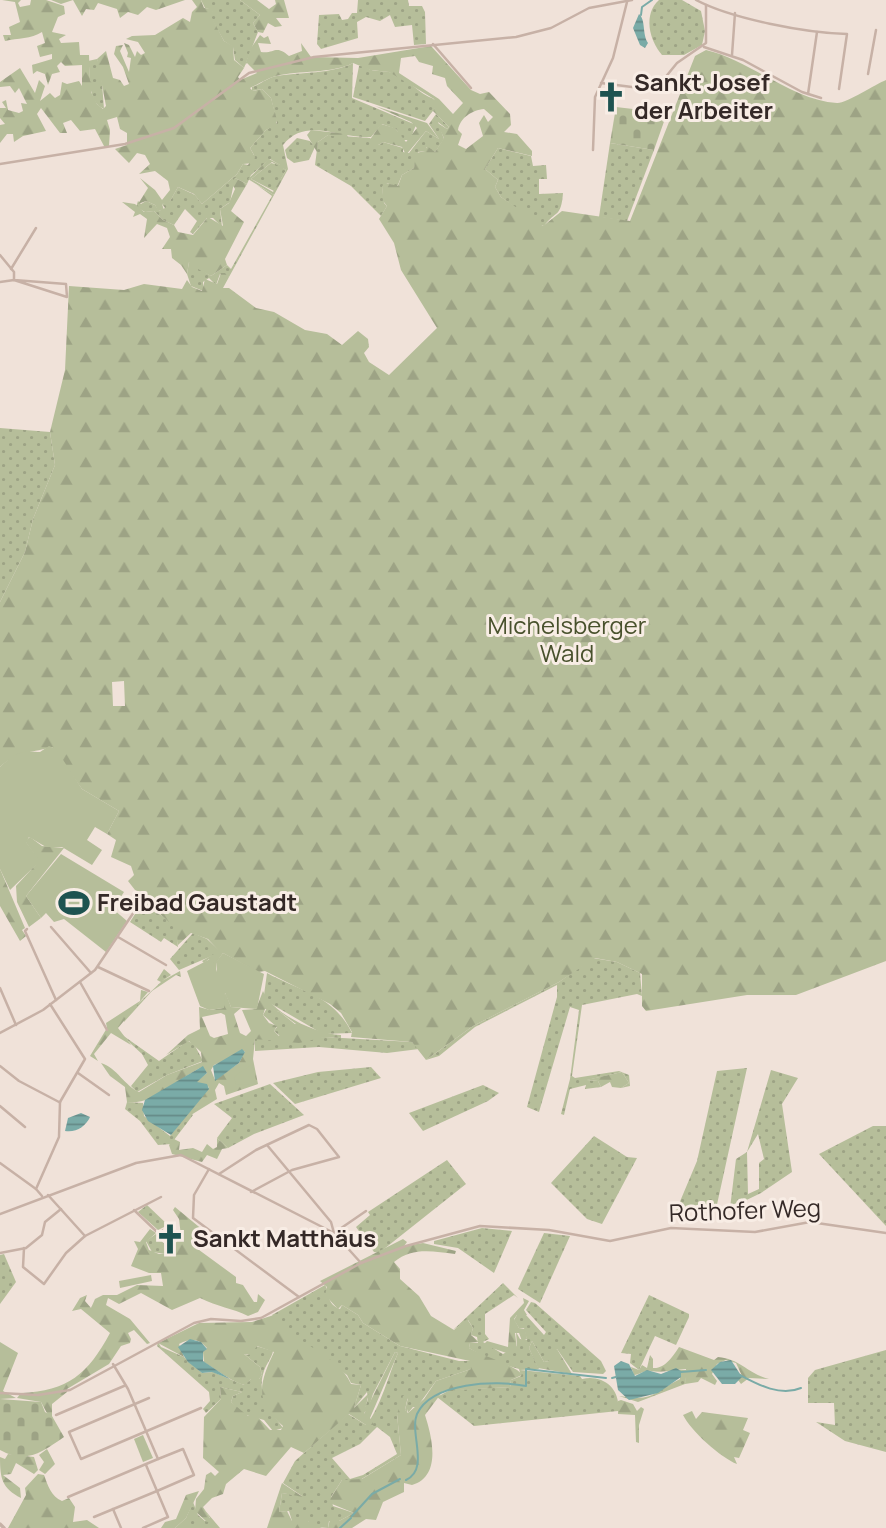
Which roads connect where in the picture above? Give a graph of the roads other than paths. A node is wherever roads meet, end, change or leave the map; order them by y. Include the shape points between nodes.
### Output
1 (632, 0) edge
2 (696, 0) edge
3 (626, 2) junction
4 (706, 5) junction
5 (735, 13) junction
6 (876, 30) dead end
7 (817, 32) junction
8 (433, 44) junction
9 (704, 47) junction
10 (732, 56) junction
11 (868, 74) dead end
12 (601, 83) junction
13 (471, 88) dead end
14 (839, 89) dead end
15 (808, 95) junction
16 (821, 98) dead end
17 (593, 150) dead end
18 (0, 164) edge
19 (36, 228) dead end
20 (0, 255) edge
21 (11, 269) junction
22 (14, 280) junction
23 (0, 282) edge
24 (142, 900) dead end
25 (51, 927) dead end
26 (27, 929) dead end
27 (118, 937) junction
28 (166, 965) dead end
29 (98, 967) junction
30 (91, 972) junction
31 (80, 982) junction
32 (0, 988) edge
33 (149, 991) dead end
34 (56, 1000) junction
35 (50, 1004) junction
36 (16, 1025) junction
37 (107, 1030) dead end
38 (0, 1033) edge
39 (0, 1066) edge
40 (77, 1072) junction
41 (110, 1095) dead end
42 (60, 1102) junction
43 (0, 1106) edge
44 (25, 1127) dead end
45 (267, 1145) junction
46 (0, 1163) edge
47 (209, 1168) junction
48 (289, 1171) junction
49 (219, 1174) junction
50 (36, 1189) junction
51 (251, 1192) junction
52 (48, 1195) junction
53 (43, 1197) junction
54 (161, 1197) dead end
55 (61, 1209) junction
56 (134, 1210) junction
57 (366, 1211) dead end
58 (0, 1214) edge
59 (156, 1231) dead end
60 (334, 1233) junction
61 (886, 1233) edge
62 (85, 1236) junction
63 (24, 1248) junction
64 (0, 1254) edge
65 (361, 1263) junction
66 (299, 1297) junction
67 (113, 1364) junction
68 (124, 1386) junction
69 (0, 1393) edge
70 (149, 1398) dead end
71 (135, 1405) junction
72 (201, 1408) dead end
73 (56, 1415) dead end
74 (146, 1431) junction
75 (158, 1459) junction
76 (146, 1464) junction
77 (157, 1491) junction
78 (68, 1497) dead end
79 (113, 1509) junction
80 (94, 1517) dead end
81 (0, 1524) edge
82 (4, 1528) edge
83 (121, 1528) edge
84 (143, 1528) edge

1 - 3 street
2 - 4 street
3 - 8 street via 589,8 551,28 523,36
3 - 12 street via 618,44
4 - 5 street
4 - 9 street
5 - 7 street
5 - 10 street
6 - 11 street
7 - 14 street via 847,34
7 - 15 street
8 - 13 street
8 - 18 street via 365,55 314,57 245,75 183,124 128,144
9 - 10 street
9 - 12 street via 677,63 655,90
10 - 15 street
12 - 17 street via 594,102
15 - 16 street
19 - 21 street
20 - 21 street
21 - 22 street
22 - 22 street via 36,287 67,298 66,284
22 - 23 street
24 - 27 street
25 - 30 street
26 - 34 street
27 - 28 street
27 - 29 street
29 - 30 street
29 - 33 street
30 - 31 street
31 - 34 street
31 - 37 street
32 - 36 street
34 - 35 street
35 - 36 street
35 - 40 street via 85,1059
36 - 38 street
39 - 42 street
40 - 41 street
40 - 42 street
42 - 50 street via 59,1137
43 - 44 street
45 - 48 street
45 - 48 street via 312,1125 338,1158
45 - 49 street
46 - 50 street
47 - 49 street
47 - 52 street via 191,1158 171,1155
47 - 66 street via 192,1200 194,1217
48 - 51 street
48 - 60 street via 331,1222
49 - 51 street
50 - 53 street
51 - 60 street
52 - 53 street
52 - 55 street
53 - 58 street
54 - 56 street
55 - 62 street
55 - 63 street via 45,1222 42,1235
56 - 59 street
56 - 62 street
57 - 60 street
60 - 65 street
61 - 65 street, Rothofer Weg via 810,1222 765,1232 671,1228 610,1241 489,1225
62 - 63 street via 44,1284 25,1271
63 - 64 street
65 - 66 street, Rothofer Weg
66 - 67 street, Rothofer Weg via 261,1318 194,1323
67 - 68 street
67 - 69 street, Rothofer Weg via 62,1392
68 - 71 street
68 - 73 street
70 - 71 street
71 - 74 street
71 - 74 street via 69,1432 81,1459
72 - 74 street
74 - 75 street
75 - 76 street
75 - 77 street via 183,1448 194,1475
76 - 77 street
76 - 78 street
77 - 79 street
77 - 84 street via 168,1517
79 - 80 street
79 - 83 street
81 - 82 street

